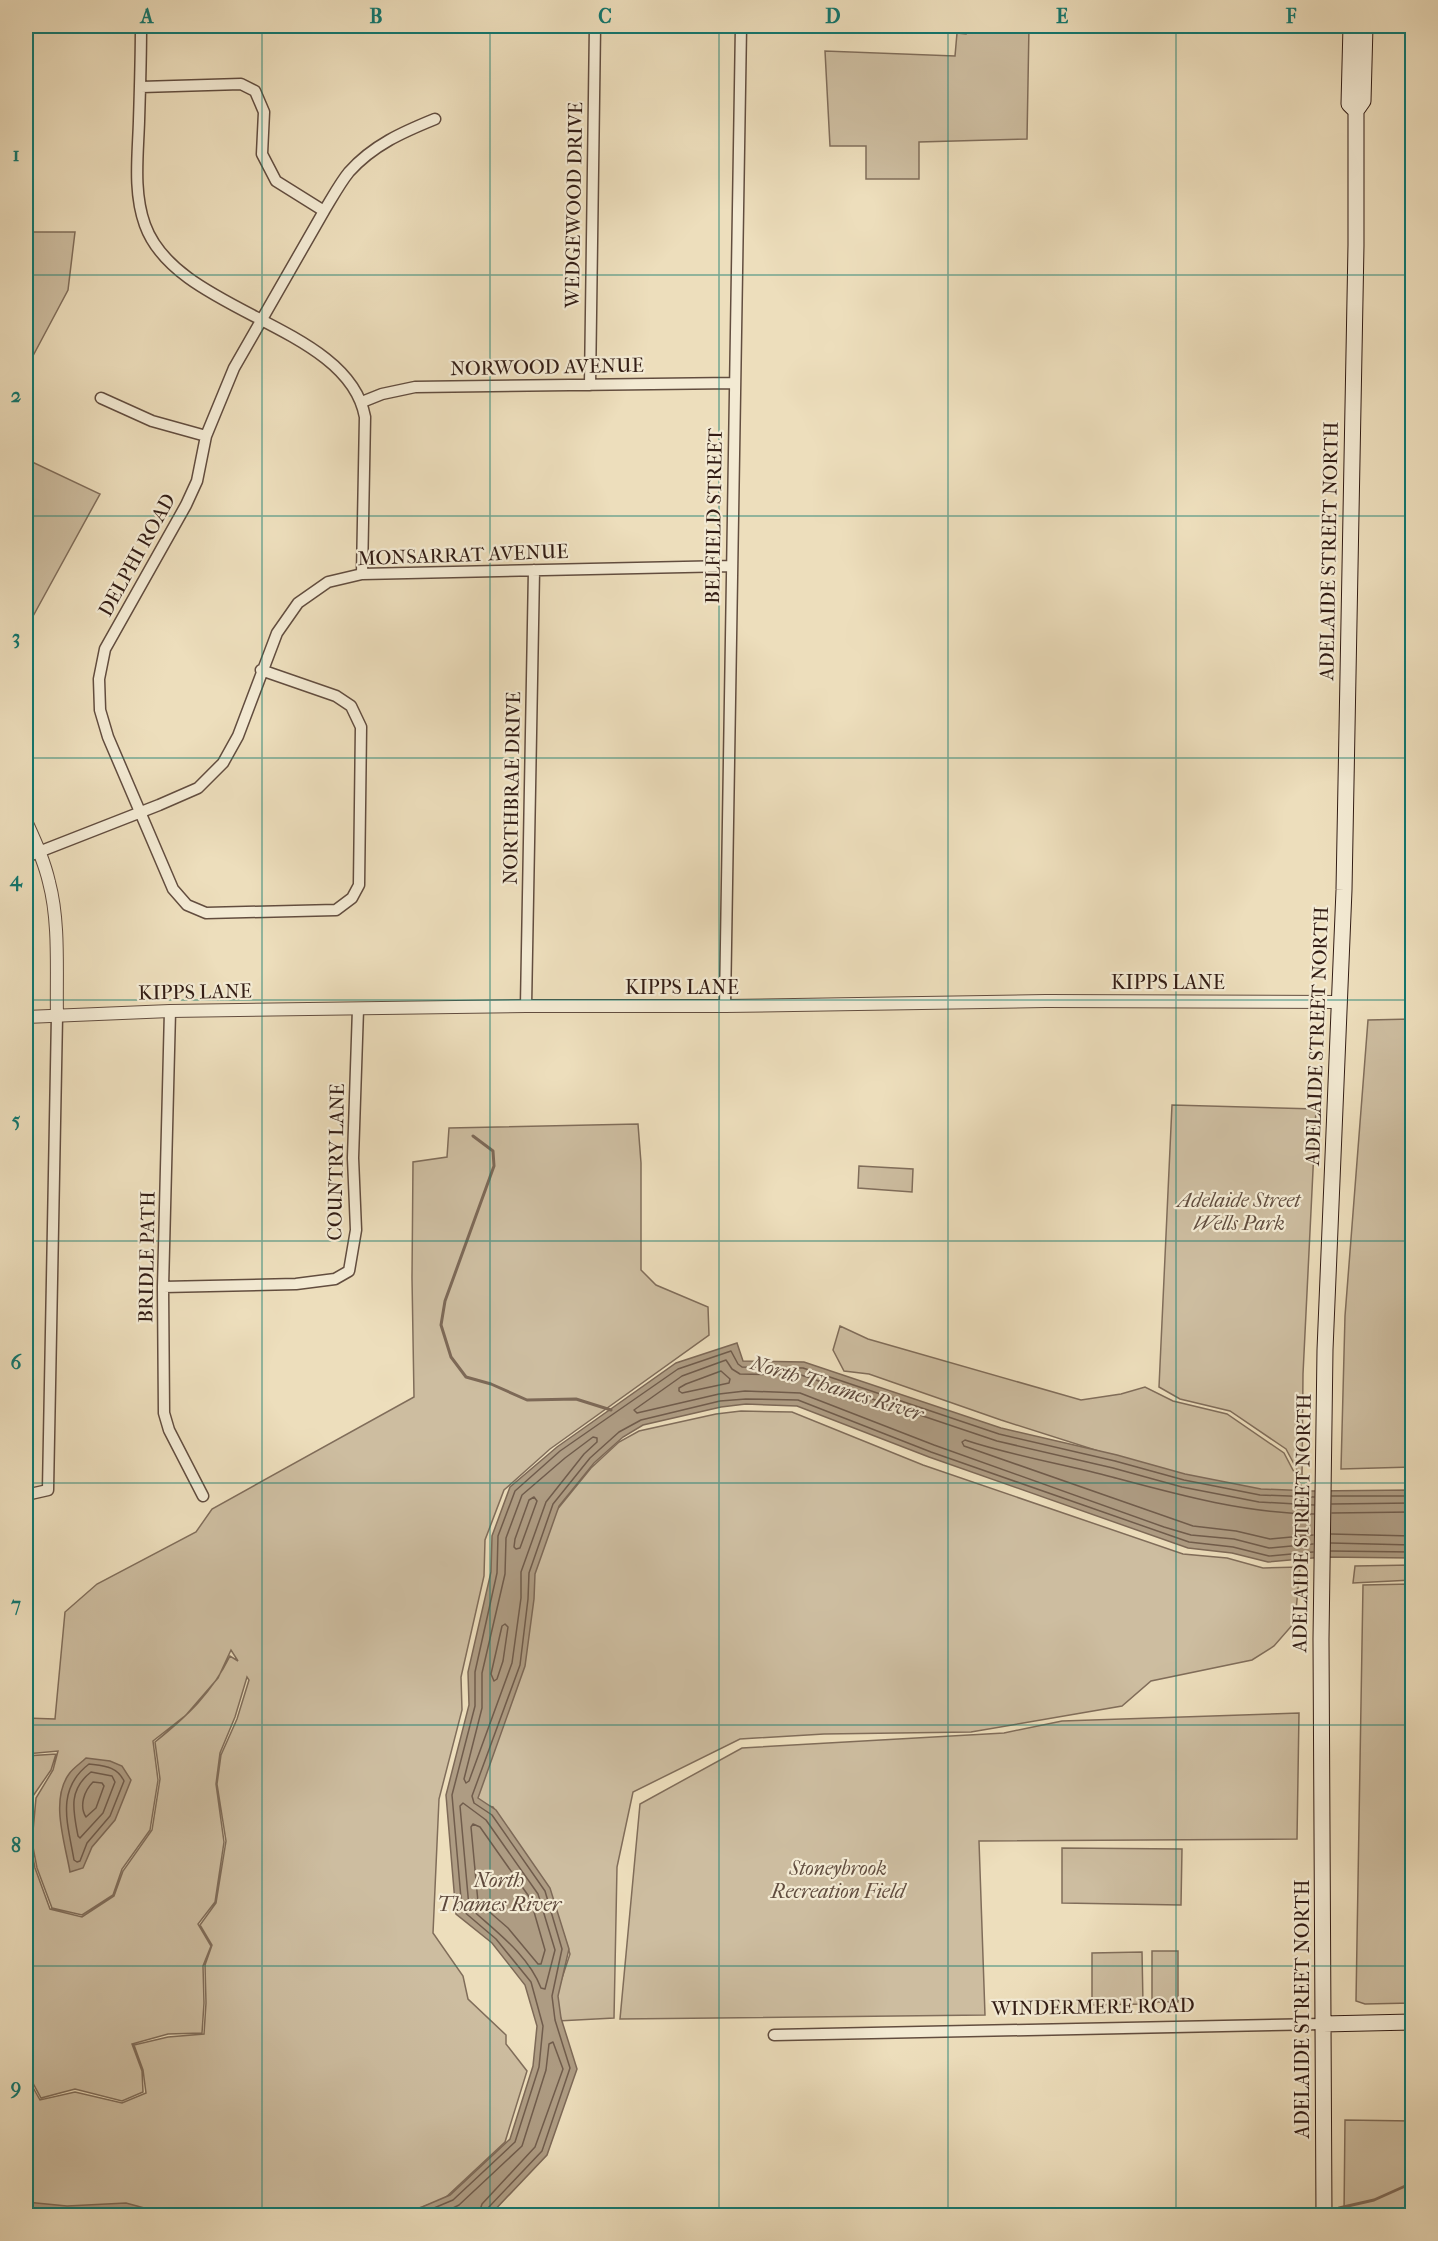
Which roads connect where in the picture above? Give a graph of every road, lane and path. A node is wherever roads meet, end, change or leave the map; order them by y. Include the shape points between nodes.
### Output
1 (141, 26) edge
2 (595, 26) edge
3 (741, 26) edge
4 (1351, 26) edge
5 (1365, 26) edge
6 (141, 87) junction
7 (1356, 111) junction
8 (435, 119) dead end
9 (324, 211) junction
10 (261, 320) junction
11 (734, 383) junction
12 (590, 385) junction
13 (101, 398) dead end
14 (362, 402) junction
15 (206, 436) junction
16 (731, 566) junction
17 (534, 570) junction
18 (362, 574) junction
19 (261, 670) junction
20 (140, 812) junction
21 (26, 821) edge
22 (39, 850) junction
23 (26, 857) edge
24 (1338, 1002) junction
25 (526, 1006) junction
26 (725, 1006) junction
27 (358, 1009) junction
28 (170, 1011) junction
29 (57, 1016) junction
30 (26, 1017) edge
31 (163, 1287) junction
32 (26, 1496) edge
33 (203, 1496) dead end
34 (1413, 2022) edge
35 (1323, 2024) junction
36 (774, 2035) dead end
37 (1324, 2216) edge

1 - 6 street
2 - 12 street, WEDGEWOOD DRIVE
3 - 11 street, BELFIELD STREET
4 - 7 main road, ADELAIDE STREET NORTH via 1349,104
5 - 7 main road, ADELAIDE STREET NORTH via 1363,101
6 - 9 street via 241,84 255,91 264,112 262,154 276,181
6 - 10 street via 137,182 145,224 157,249 174,267 206,289
7 - 24 main road, ADELAIDE STREET NORTH via 1347,762
8 - 9 street, DELPHI ROAD via 368,153 348,173
9 - 10 street, DELPHI ROAD
10 - 14 street via 334,366
10 - 15 street, DELPHI ROAD via 234,368
11 - 12 street, NORWOOD AVENUE
11 - 16 street, BELFIELD STREET
12 - 14 street, NORWOOD AVENUE via 415,387
13 - 15 street via 152,421
14 - 18 street
15 - 20 street, DELPHI ROAD via 197,481 105,648 99,679 100,710 108,737
16 - 17 street, MONSARRAT AVENUE
16 - 26 street, BELFIELD STREET
17 - 18 street, MONSARRAT AVENUE
17 - 25 street, NORTHBRAE DRIVE
18 - 19 street, MONSARRAT AVENUE via 328,582 298,603 277,633
19 - 20 street, MONSARRAT AVENUE via 238,735 223,763 198,788
19 - 20 street, DELPHI ROAD via 336,696 351,706 361,727 359,885 352,898 336,910 206,913 187,905 173,889
20 - 22 street, MONSARRAT AVENUE
21 - 22 street
22 - 23 street, MONSARRAT AVENUE
22 - 29 street via 50,884 55,919
24 - 26 street, KIPPS LANE
24 - 35 main road, ADELAIDE STREET NORTH via 1325,1350 1321,1651
25 - 26 street, KIPPS LANE
25 - 27 street, KIPPS LANE
27 - 28 street, KIPPS LANE
27 - 31 street, COUNTRY LANE via 353,1158 356,1230 350,1271 335,1279 296,1284
28 - 29 street, KIPPS LANE
28 - 31 street, BRIDLE PATH
29 - 30 street, KIPPS LANE
29 - 32 street via 48,1490
31 - 33 street, BRIDLE PATH via 165,1419
34 - 35 main road, WINDERMERE ROAD
35 - 36 street, WINDERMERE ROAD
35 - 37 main road, ADELAIDE STREET NORTH

